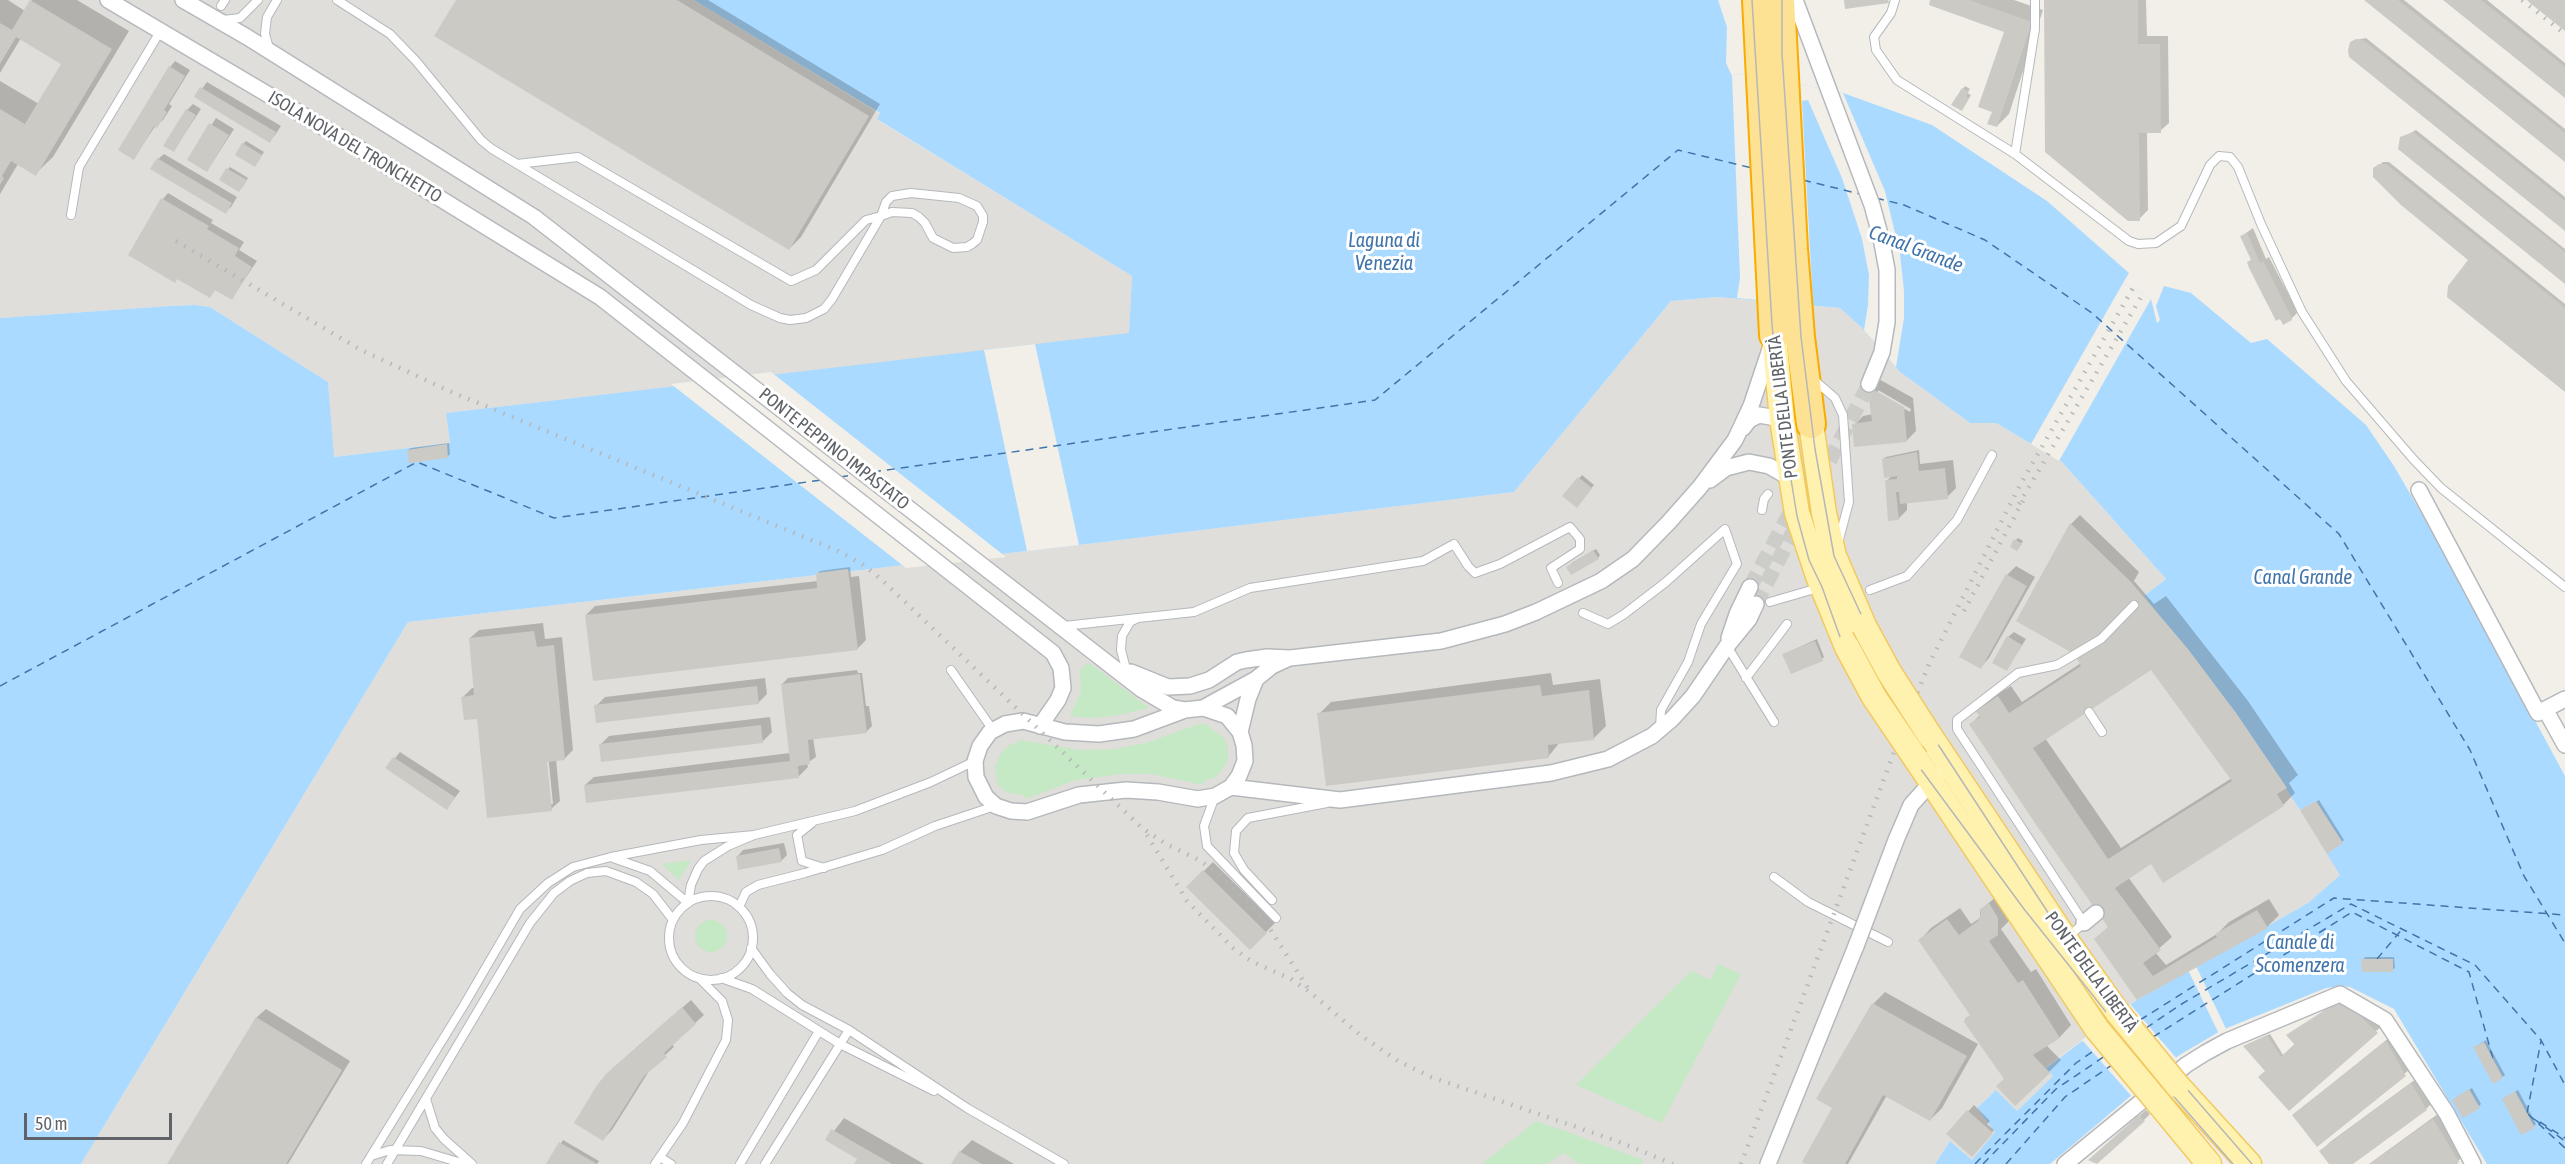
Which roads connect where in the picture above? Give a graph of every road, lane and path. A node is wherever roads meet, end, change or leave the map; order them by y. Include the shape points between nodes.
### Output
1 (108, 0) edge
2 (183, 0) edge
3 (258, 0) edge
4 (277, 0) edge
5 (337, 0) edge
6 (1757, 0) edge
7 (1780, 0) edge
8 (1795, 0) edge
9 (1895, 0) edge
10 (2035, 0) edge
11 (222, 9) edge
12 (161, 30) junction
13 (274, 54) junction
14 (1771, 60) junction
15 (2015, 154) junction
16 (517, 164) junction
17 (71, 215) dead end
18 (881, 216) junction
19 (615, 278) joint
20 (600, 297) joint
21 (1782, 327) junction
22 (1806, 374) junction
23 (1865, 380) tunnel mouth
24 (1782, 419) junction
25 (1811, 424) joint
26 (1738, 435) junction
27 (1992, 455) dead end
28 (1791, 478) junction
29 (1700, 487) junction
30 (2419, 490) dead end
31 (1768, 494) dead end
32 (1762, 510) dead end
33 (1834, 556) junction
34 (1558, 583) dead end
35 (1750, 587) tunnel mouth
36 (1822, 587) junction
37 (2565, 587) edge
38 (1870, 590) dead end
39 (1763, 603) joint
40 (2134, 605) dead end
41 (1583, 613) dead end
42 (1138, 618) junction
43 (1058, 623) junction
44 (1787, 624) dead end
45 (1726, 646) junction
46 (1290, 658) junction
47 (1119, 667) junction
48 (951, 670) dead end
49 (1746, 678) junction
50 (1256, 679) junction
51 (2565, 699) edge
52 (1203, 708) junction
53 (2545, 709) junction
54 (1185, 710) junction
55 (2088, 712) dead end
56 (1774, 722) dead end
57 (1040, 726) junction
58 (1660, 729) junction
59 (993, 730) junction
60 (1240, 732) junction
61 (2102, 732) dead end
62 (2565, 745) edge
63 (975, 761) junction
64 (1940, 774) junction
65 (1231, 787) junction
66 (1215, 796) junction
67 (1340, 800) junction
68 (996, 806) junction
69 (813, 822) junction
70 (754, 835) junction
71 (611, 857) junction
72 (824, 868) junction
73 (1774, 877) dead end
74 (1272, 900) dead end
75 (687, 903) junction
76 (739, 907) junction
77 (1276, 918) dead end
78 (673, 920) junction
79 (2066, 940) junction
80 (1888, 942) dead end
81 (751, 948) junction
82 (699, 978) junction
83 (721, 978) junction
84 (849, 1030) junction
85 (819, 1031) junction
86 (840, 1044) junction
87 (426, 1099) junction
88 (968, 1108) junction
89 (395, 1150) junction
90 (371, 1156) junction
91 (658, 1161) edge
92 (366, 1164) edge
93 (387, 1164) edge
94 (465, 1164) edge
95 (472, 1164) edge
96 (671, 1164) edge
97 (741, 1164) edge
98 (765, 1164) edge
99 (1064, 1164) edge
100 (1768, 1164) edge
101 (2065, 1164) edge
102 (2209, 1164) edge
103 (2249, 1164) edge
104 (2473, 1164) edge

1 - 12 street, ISOLA NOVA DEL TRONCHETTO
2 - 11 street, ISOLA NOVA DEL TRONCHETTO
3 - 11 lane via 240,18
4 - 13 lane via 267,16 265,34
5 - 16 lane via 390,34 481,140
6 - 14 highway, PONTE DELLA LIBERTÀ
7 - 14 highway, PONTE DELLA LIBERTÀ
8 - 23 street via 1872,205 1887,270 1888,309 1882,352
9 - 15 lane via 1874,37 1876,50 1897,80
10 - 15 lane via 2035,29
11 - 13 street, ISOLA NOVA DEL TRONCHETTO
12 - 17 lane via 79,166
12 - 20 street, ISOLA NOVA DEL TRONCHETTO
13 - 19 street, ISOLA NOVA DEL TRONCHETTO via 534,217
14 - 21 highway, PONTE DELLA LIBERTÀ
15 - 37 lane via 2128,241 2138,244 2156,243 2181,226 2210,165 2219,156 2230,157 2238,167 2302,312 2346,381 2441,488
16 - 18 lane via 578,157 792,281 816,270 866,220
16 - 18 lane via 751,305 790,320 806,318 824,309
18 - 18 lane via 912,213 939,243 960,249 968,248 976,240 983,216 970,201 910,193 889,198
19 - 43 street, PONTE PEPPINO IMPASTATO
20 - 57 street, PONTE PEPPINO IMPASTATO via 1053,653 1063,677 1058,700
21 - 22 highway, PONTE DELLA LIBERTÀ
21 - 24 main road, PONTE DELLA LIBERTÀ
21 - 26 street
22 - 25 highway, PONTE DELLA LIBERTÀ
22 - 33 lane via 1835,398 1843,415 1849,502
24 - 26 street via 1754,417
24 - 28 main road, PONTE DELLA LIBERTÀ
24 - 33 main road via 1803,437 1818,518
25 - 33 main road, PONTE DELLA LIBERTÀ
26 - 29 street
27 - 38 lane via 1957,520 1907,576
28 - 29 street via 1769,466 1749,462 1726,468
28 - 36 main road, PONTE DELLA LIBERTÀ via 1797,513
29 - 46 street via 1633,559 1601,581 1536,612 1442,640
30 - 53 street via 2538,713
31 - 32 lane
33 - 64 main road, PONTE DELLA LIBERTÀ, bridge via 1864,626 1930,736
34 - 42 lane via 1551,568 1580,549 1580,539 1570,527 1475,573 1454,544 1422,561 1250,588 1194,612
35 - 45 street
36 - 39 lane
36 - 64 main road, PONTE DELLA LIBERTÀ, bridge via 1846,647 1874,698 1916,759
39 - 45 street
40 - 79 lane via 2102,639 2059,667 2018,674 1957,720 1957,729 2090,918
41 - 58 lane via 1608,624 1666,582 1725,529 1737,564 1701,624 1688,662 1662,710
42 - 43 lane
42 - 47 lane via 1130,622 1121,640
43 - 47 street, PONTE PEPPINO IMPASTATO
44 - 49 lane
45 - 49 lane
45 - 58 street via 1693,696
46 - 47 street via 1237,662 1198,684 1179,687 1155,683
46 - 50 street
47 - 54 street via 1152,697
48 - 59 lane
49 - 56 lane
50 - 52 street
50 - 60 street
51 - 53 street
52 - 54 street
52 - 60 street via 1227,716
53 - 62 street
54 - 57 street via 1145,726 1099,734
55 - 61 lane
57 - 59 street via 1014,722
58 - 67 street via 1630,749 1582,767
59 - 63 street via 984,739
60 - 65 street via 1245,761
63 - 68 street via 981,790
63 - 69 lane via 890,799
64 - 79 main road, PONTE DELLA LIBERTÀ
64 - 100 street, bridge via 1911,805
64 - 102 main road, PONTE DELLA LIBERTÀ, bridge via 2097,1029
65 - 66 street
65 - 67 street
66 - 68 street via 1198,799 1126,790 1079,795 1027,812
66 - 77 lane via 1204,826 1207,846
67 - 74 lane via 1248,818 1236,831 1234,853
68 - 72 lane
69 - 70 lane
69 - 72 lane via 797,835 802,861
70 - 71 lane via 701,840
70 - 75 lane via 704,861 691,885
71 - 75 lane via 650,872
71 - 90 lane via 560,873 520,909
72 - 76 lane via 755,886 746,892
73 - 80 lane via 1808,902
75 - 76 lane via 714,896
75 - 78 lane
76 - 81 lane via 752,930
78 - 82 lane via 669,934 673,955 686,971
78 - 87 lane via 653,894 621,875 596,871 570,881 554,893 531,923
79 - 103 main road, PONTE DELLA LIBERTÀ, bridge via 2118,1013
81 - 83 lane via 740,967
81 - 84 lane via 787,993
82 - 83 lane
82 - 91 lane via 722,1001 728,1020 726,1040 683,1123
83 - 85 lane via 752,989
84 - 86 lane
84 - 88 lane
85 - 86 lane
85 - 97 lane
86 - 88 lane
86 - 98 lane
87 - 89 lane
87 - 95 lane via 435,1128
88 - 99 lane
89 - 90 lane
89 - 93 lane
89 - 94 lane via 422,1151
90 - 92 lane
91 - 96 lane
101 - 104 street via 2225,1037 2340,994 2385,1020 2447,1114

